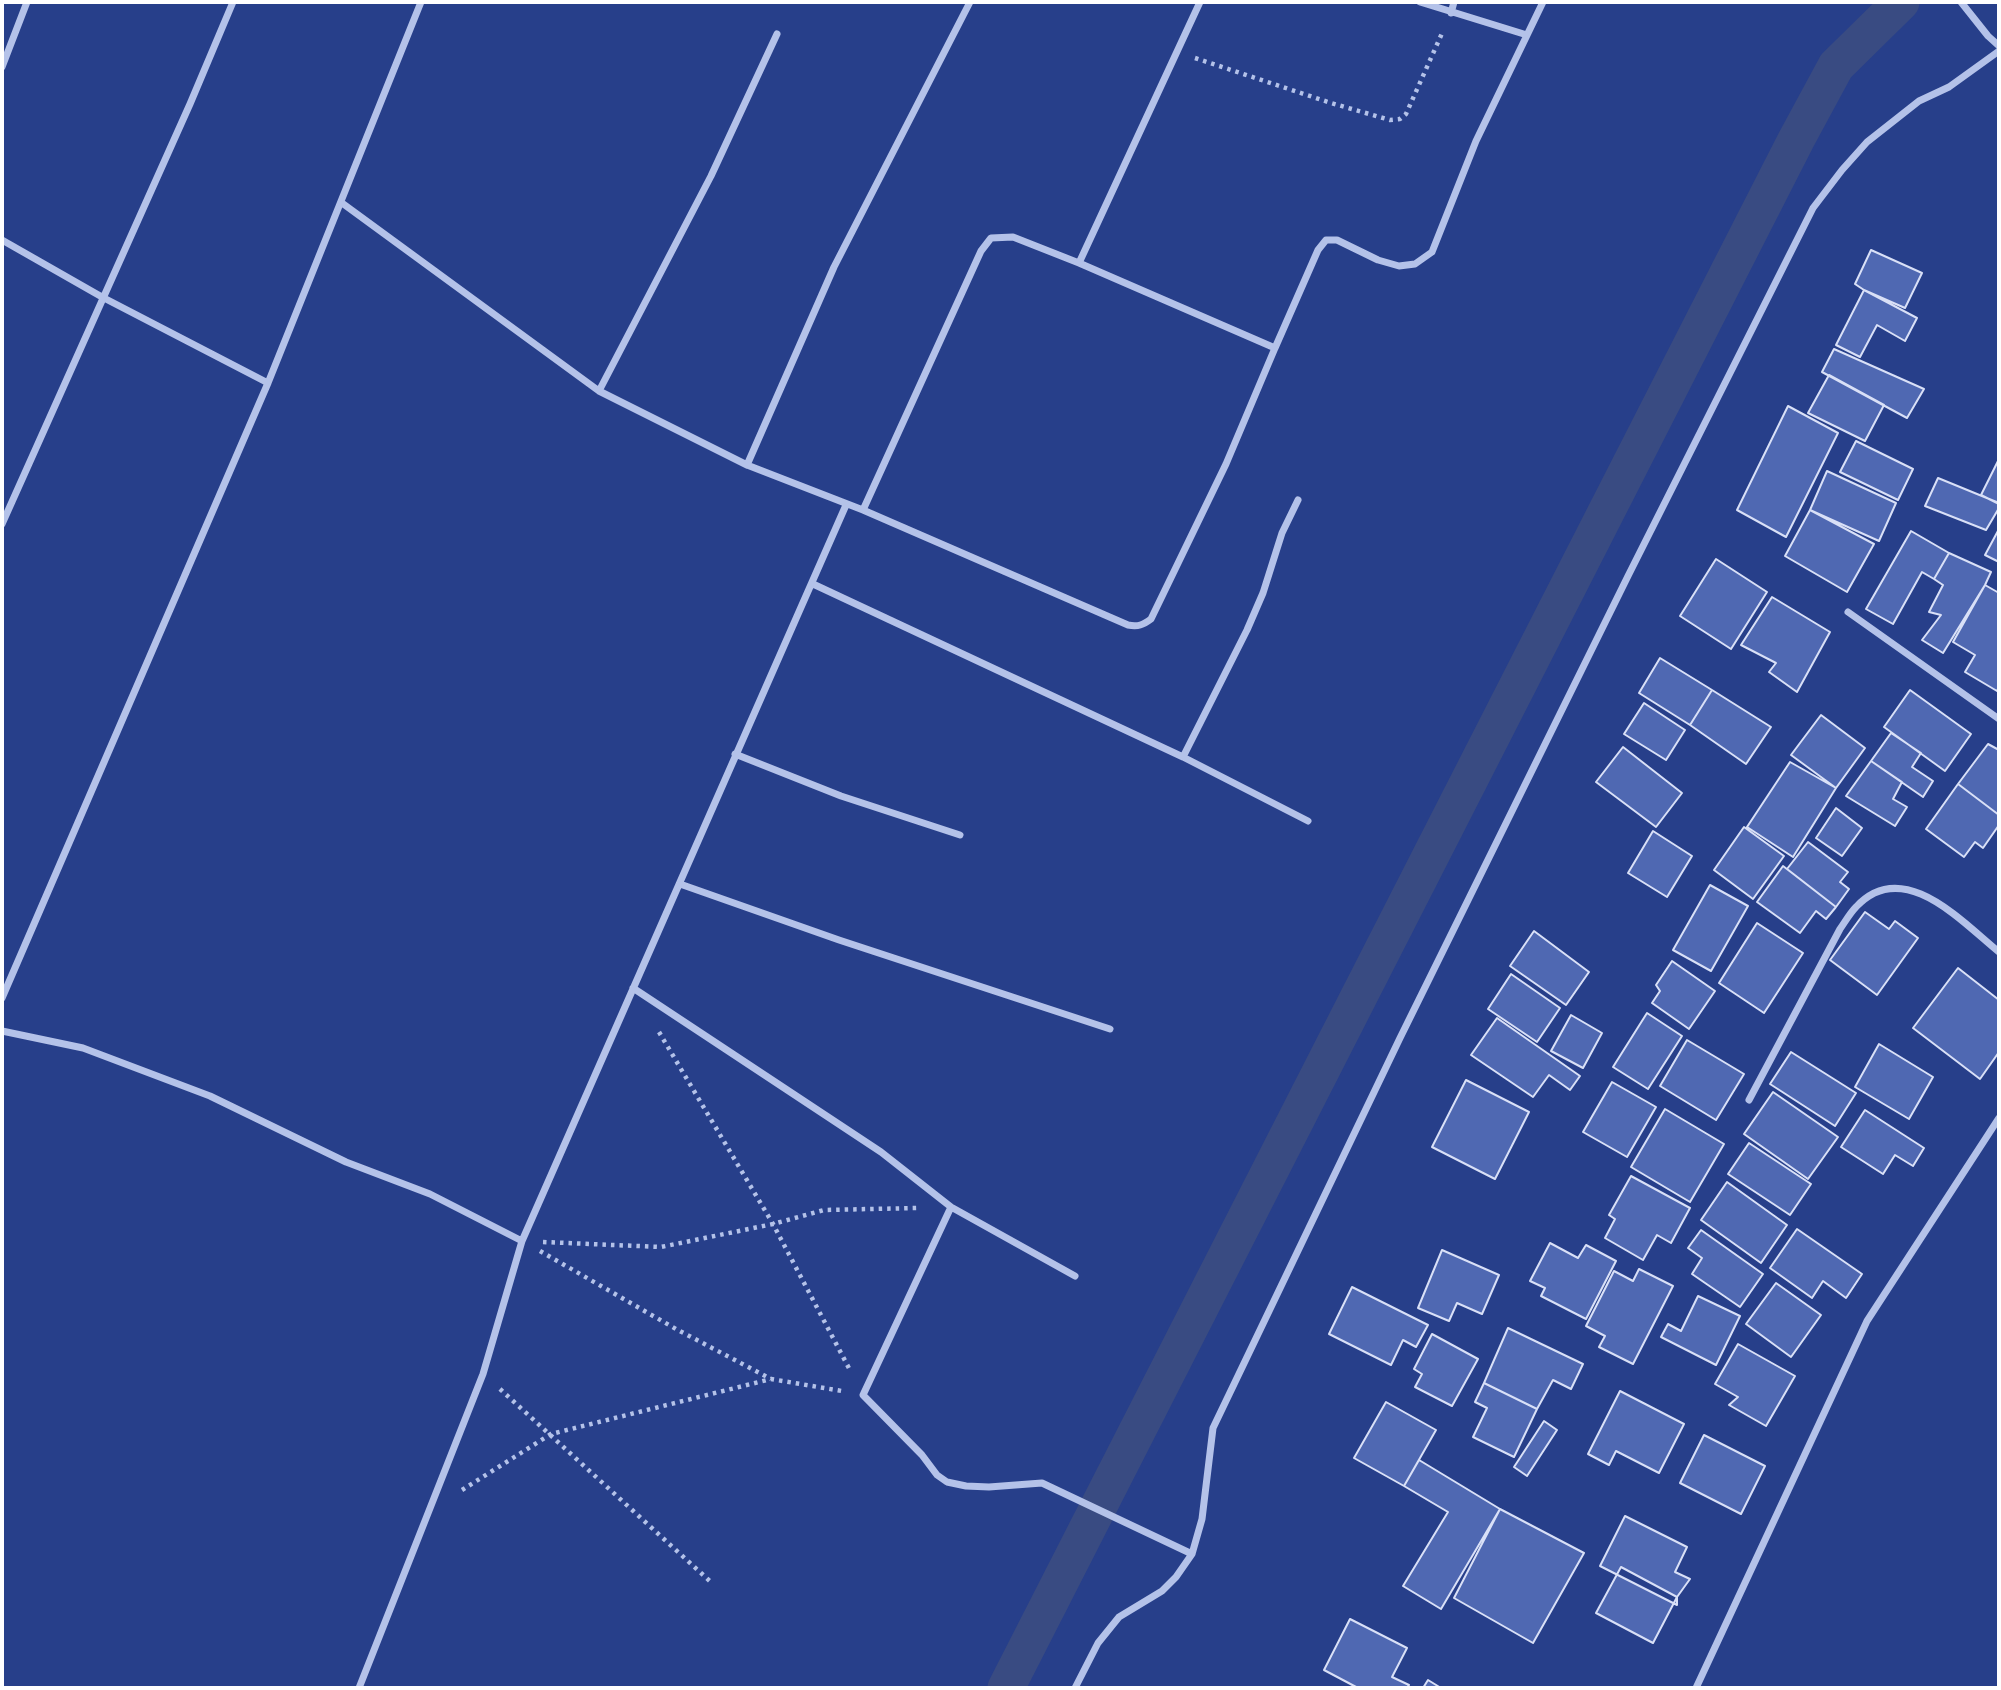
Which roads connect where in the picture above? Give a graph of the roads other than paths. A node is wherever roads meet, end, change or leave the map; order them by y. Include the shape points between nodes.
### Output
1 (27, 2) edge
2 (233, 2) edge
3 (421, 2) edge
4 (970, 2) edge
5 (1200, 2) edge
6 (1420, 2) edge
7 (1454, 2) edge
8 (1544, 2) edge
9 (1961, 2) edge
10 (1451, 13) junction
11 (777, 34) dead end
12 (1527, 35) junction
13 (1999, 48) edge
14 (2, 66) edge
15 (342, 202) junction
16 (2, 240) edge
17 (1079, 263) junction
18 (102, 297) junction
19 (1275, 348) junction
20 (268, 383) junction
21 (599, 391) junction
22 (747, 465) junction
23 (1298, 500) dead end
24 (846, 505) junction
25 (863, 510) junction
26 (2, 524) edge
27 (813, 584) junction
28 (1847, 612) dead end
29 (1999, 719) edge
30 (735, 754) junction
31 (1183, 757) junction
32 (1308, 821) dead end
33 (960, 835) dead end
34 (680, 884) junction
35 (1999, 952) edge
36 (633, 988) junction
37 (2, 998) edge
38 (1110, 1029) dead end
39 (2, 1031) edge
40 (1749, 1100) dead end
41 (1999, 1118) edge
42 (951, 1207) junction
43 (522, 1241) junction
44 (1075, 1276) dead end
45 (1192, 1554) junction
46 (359, 1688) edge
47 (1074, 1688) edge
48 (1696, 1688) edge

1 - 14 street
2 - 18 street
3 - 15 street
4 - 22 street via 834,267
5 - 17 street
6 - 10 street
7 - 10 street
8 - 12 street
9 - 13 street
10 - 12 street
11 - 21 street via 711,176
12 - 19 street via 1476,141 1432,253 1415,264 1399,266 1338,240 1326,240
13 - 45 street via 1877,133 1813,208 1399,1038 1213,1428 1202,1519
15 - 20 street
15 - 21 street
16 - 18 street
17 - 19 street
17 - 25 street via 1013,237 991,238 981,251
18 - 20 street
18 - 26 street
19 - 25 street via 1226,464 1155,612 1144,624 1128,625
20 - 37 street
21 - 22 street
22 - 24 street
23 - 31 street via 1252,618
24 - 25 street
24 - 27 street
27 - 30 street
27 - 31 street
28 - 29 street
30 - 33 street via 841,796
30 - 34 street
31 - 32 street
34 - 36 street
34 - 38 street
35 - 40 street via 1933,899 1913,889 1881,890 1871,895 1840,929
36 - 42 street via 881,1152
36 - 43 street
39 - 43 street via 83,1048 210,1096
41 - 48 street via 1867,1321
42 - 44 street
42 - 45 street via 863,1395 947,1482 989,1487 1042,1483
43 - 46 street via 483,1374
45 - 47 street via 1162,1591 1119,1617 1098,1643

